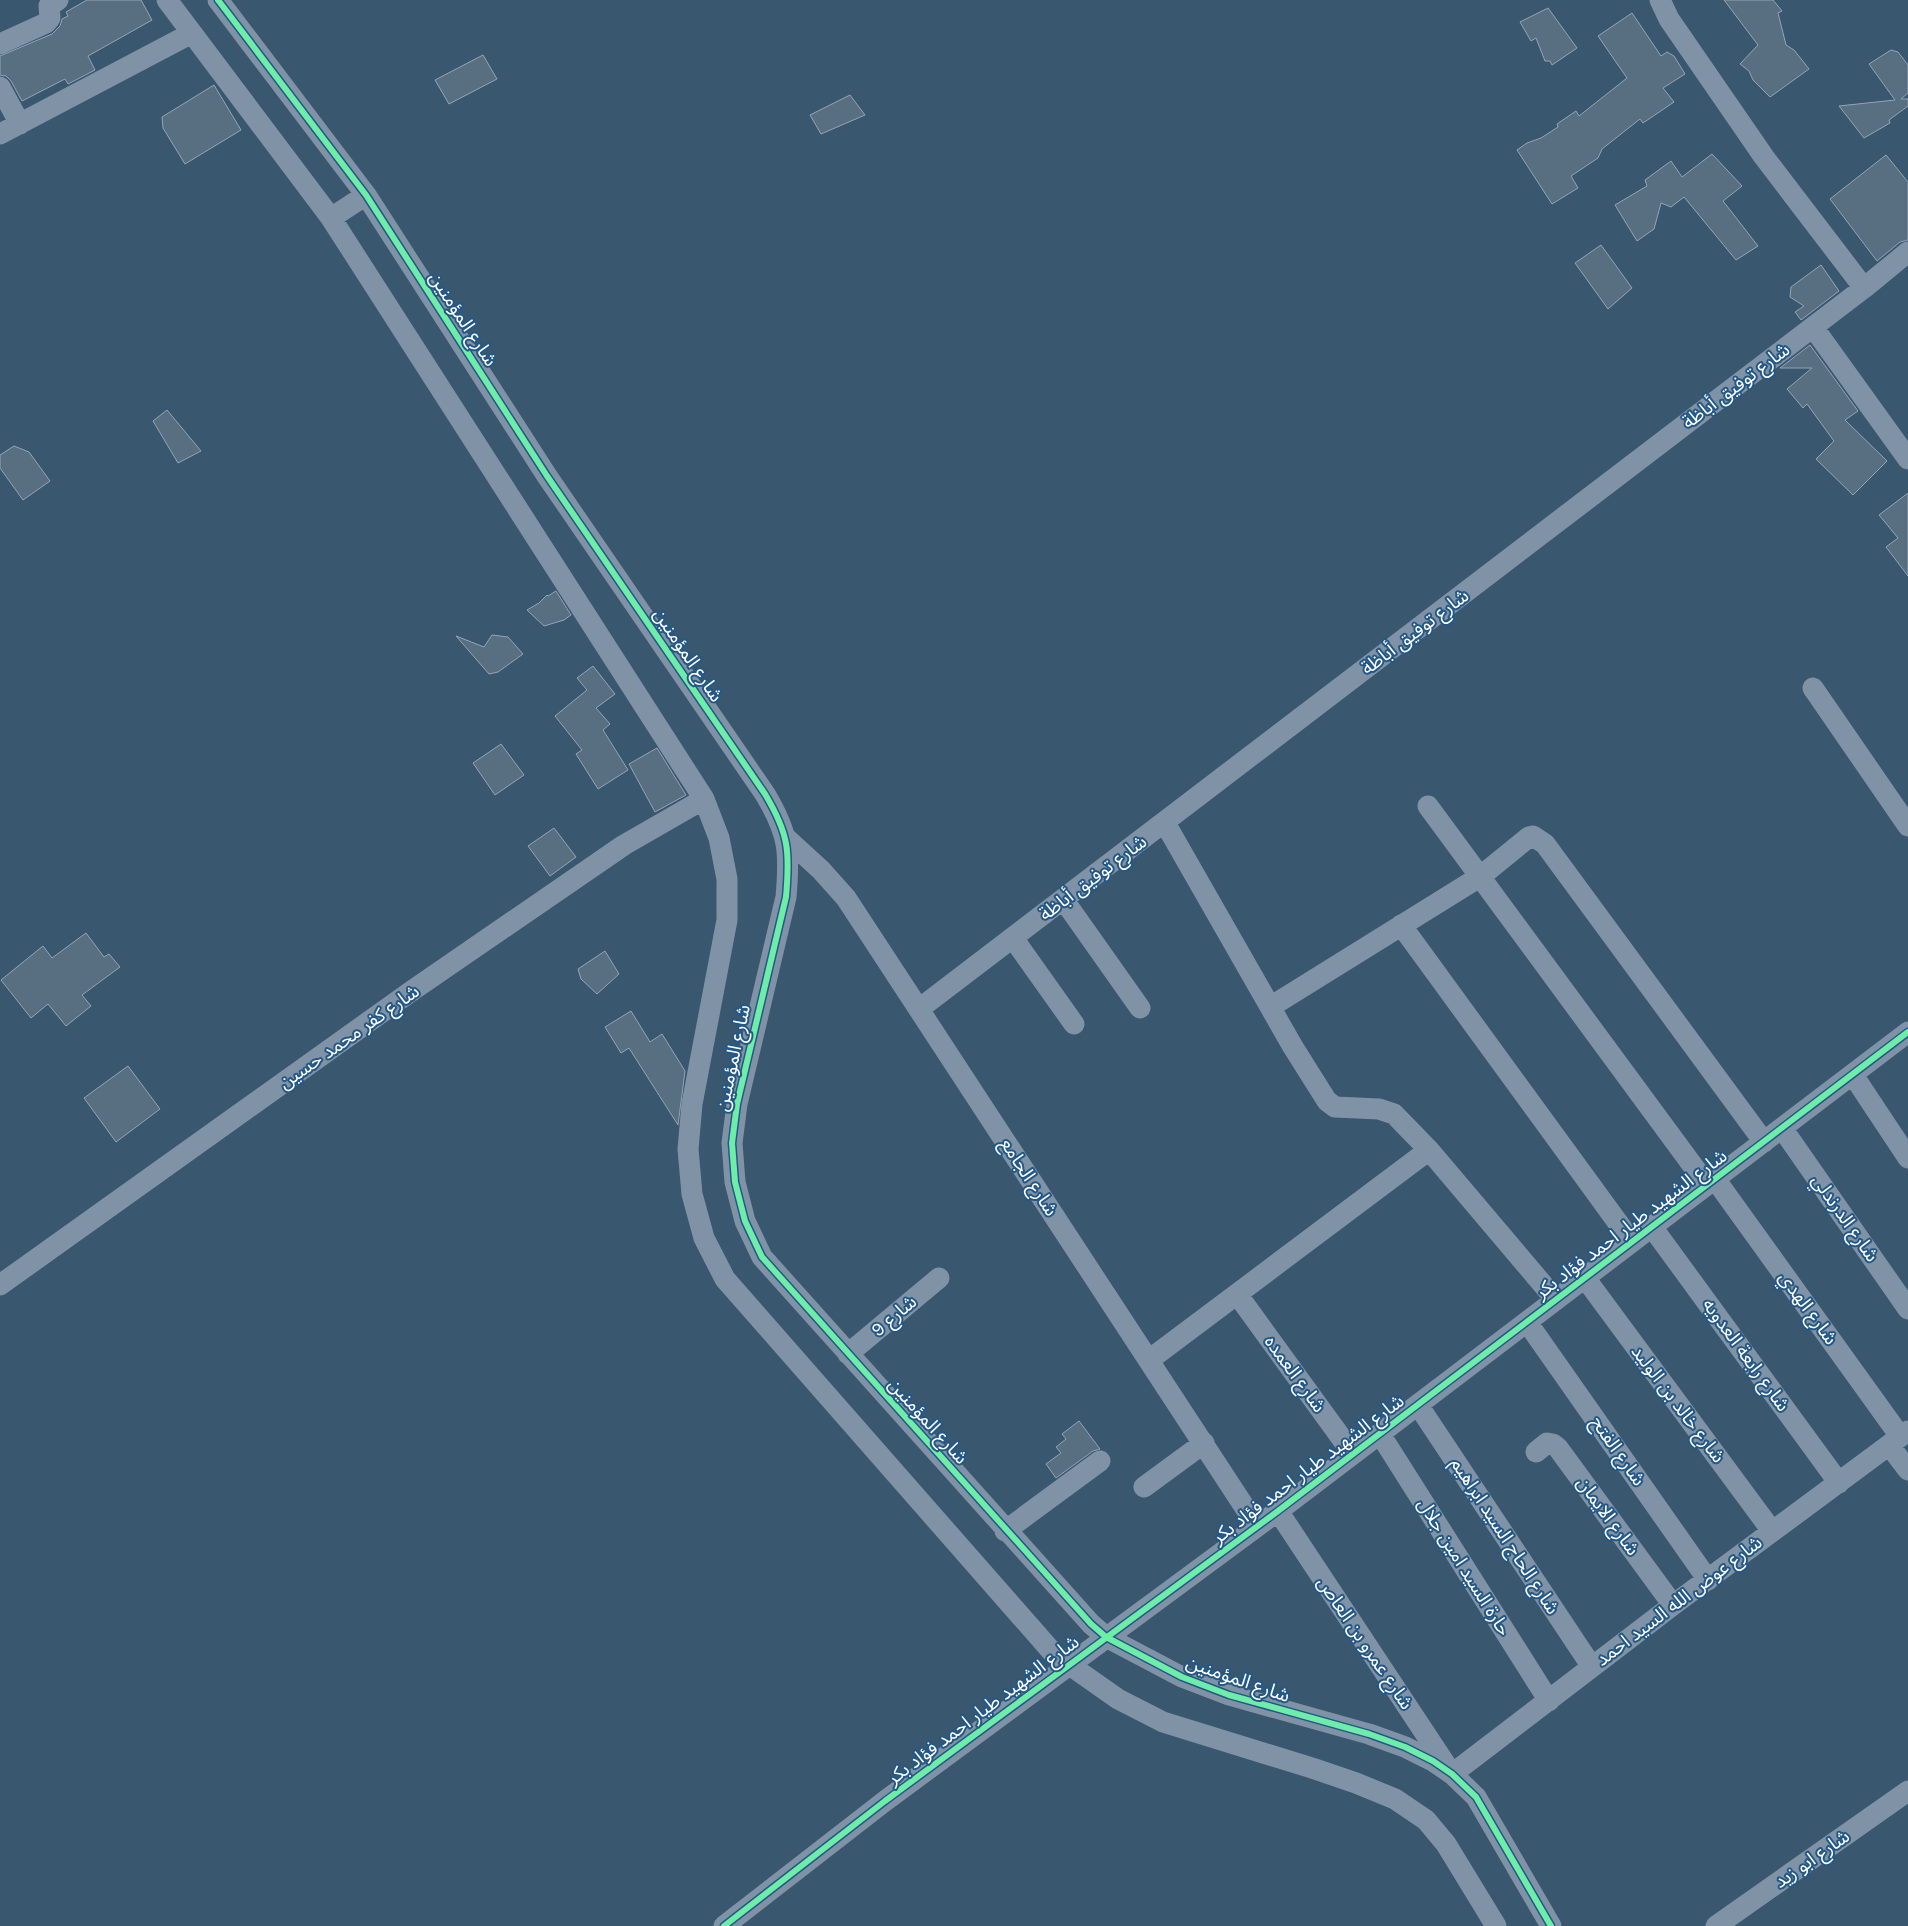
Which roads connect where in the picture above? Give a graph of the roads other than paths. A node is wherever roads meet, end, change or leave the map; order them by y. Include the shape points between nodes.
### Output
1 (58, 0) edge
2 (167, 0) edge
3 (218, 0) edge
4 (1660, 0) edge
5 (192, 34) junction
6 (0, 44) edge
7 (0, 87) edge
8 (20, 124) junction
9 (0, 134) edge
10 (366, 195) junction
11 (332, 218) junction
12 (1907, 256) edge
13 (1864, 288) junction
14 (1814, 327) junction
15 (1908, 459) edge
16 (1813, 688) dead end
17 (704, 799) junction
18 (1428, 806) dead end
19 (1165, 823) junction
20 (1908, 826) edge
21 (786, 838) junction
22 (1481, 876) junction
23 (1063, 899) junction
24 (1401, 925) junction
25 (1013, 938) junction
26 (1270, 1007) junction
27 (1140, 1008) dead end
28 (919, 1009) junction
29 (1074, 1024) dead end
30 (1908, 1032) edge
31 (1853, 1074) junction
32 (1782, 1128) junction
33 (1764, 1142) junction
34 (1429, 1150) junction
35 (1908, 1158) edge
36 (1711, 1182) junction
37 (1652, 1227) junction
38 (1632, 1242) junction
39 (939, 1278) dead end
40 (1585, 1278) junction
41 (0, 1285) edge
42 (1237, 1294) junction
43 (1556, 1300) junction
44 (1908, 1309) edge
45 (1528, 1322) junction
46 (848, 1354) junction
47 (1149, 1360) junction
48 (1418, 1405) junction
49 (1380, 1434) junction
50 (1899, 1437) edge
51 (1204, 1443) junction
52 (1536, 1452) dead end
53 (1353, 1454) junction
54 (1100, 1460) dead end
55 (1908, 1470) edge
56 (1839, 1483) junction
57 (1144, 1488) dead end
58 (1278, 1511) junction
59 (1257, 1526) junction
60 (1005, 1531) junction
61 (1772, 1531) junction
62 (1708, 1580) junction
63 (1673, 1605) junction
64 (1106, 1637) junction
65 (1068, 1665) junction
66 (1592, 1667) junction
67 (1549, 1701) junction
68 (1452, 1774) junction
69 (1908, 1791) edge
70 (724, 1926) edge
71 (1496, 1926) edge
72 (1551, 1926) edge
73 (1716, 1926) edge

1 - 6 street via 50,6 50,18 46,23
2 - 5 street, شارع المؤمنين
3 - 10 street, شارع المؤمنين
4 - 13 street via 1764,157
5 - 8 street
5 - 11 street, شارع المؤمنين
7 - 8 street
8 - 9 street
10 - 11 street
10 - 21 street, شارع المؤمنين via 547,476 765,794
11 - 17 street, شارع المؤمنين
12 - 13 street, شارع توفيق أباظة
13 - 14 street, شارع توفيق أباظة
14 - 15 street
14 - 19 street, شارع توفيق أباظة
16 - 20 street
17 - 41 street, شارع كفر محمد حسين via 624,845 405,996
17 - 65 street, شارع المؤمنين via 719,838 727,879 727,920 692,1104 688,1149 692,1194 704,1238 724,1279 1054,1654
18 - 22 street, شارع الهدي
19 - 23 street, شارع توفيق أباظة
19 - 26 street
21 - 28 street, شارع الجامع via 846,898
21 - 46 street, شارع المؤمنين via 786,897 737,1104 732,1143 734,1182 745,1221 762,1257
22 - 24 street
22 - 33 street via 1529,837 1539,839
22 - 36 street, شارع الهدي
23 - 25 street, شارع توفيق أباظة
23 - 27 street
24 - 26 street
24 - 38 street
25 - 28 street, شارع توفيق أباظة
25 - 29 street
26 - 34 street via 1326,1101 1335,1107 1379,1109 1394,1114
28 - 47 street, شارع الجامع
30 - 31 street, شارع الشهيد طيار احمد فؤاد بكر
31 - 32 street, شارع الشهيد طيار احمد فؤاد بكر
31 - 35 street
32 - 33 street, شارع الشهيد طيار احمد فؤاد بكر
32 - 44 street, شارع الدرندلي
33 - 36 street, شارع الشهيد طيار احمد فؤاد بكر
34 - 42 street
34 - 43 street
36 - 37 street, شارع الشهيد طيار احمد فؤاد بكر
36 - 50 street, شارع الهدي
37 - 38 street, شارع الشهيد طيار احمد فؤاد بكر
37 - 56 street, شارع رابعة العدويه
38 - 40 street, شارع الشهيد طيار احمد فؤاد بكر
39 - 46 street, شارع 9
40 - 43 street, شارع الشهيد طيار احمد فؤاد بكر
40 - 61 street, شارع خالد بن الوليد
42 - 47 street
42 - 53 street, شارع العمده
43 - 45 street, شارع الشهيد طيار احمد فؤاد بكر
45 - 48 street, شارع الشهيد طيار احمد فؤاد بكر
45 - 62 street, شارع الفتح
46 - 60 street, شارع المؤمنين
47 - 51 street, شارع الجامع
48 - 49 street, شارع الشهيد طيار احمد فؤاد بكر
48 - 66 street, شارع الحاج السيد ابراهيم
49 - 53 street, شارع الشهيد طيار احمد فؤاد بكر
49 - 67 street, حارة السيد امين جلال
50 - 55 street, شارع الهدي
50 - 56 street, شارع عوض الله السيد احمد
51 - 57 street
51 - 59 street, شارع الجامع
52 - 63 street, شارع الايمان via 1547,1444 1558,1448
53 - 58 street, شارع الشهيد طيار احمد فؤاد بكر
54 - 60 street
56 - 61 street, شارع عوض الله السيد احمد
58 - 59 street, شارع الشهيد طيار احمد فؤاد بكر
58 - 68 street, شارع عمرو بن العاص
59 - 64 street, شارع الشهيد طيار احمد فؤاد بكر
60 - 64 street, شارع المؤمنين via 1090,1624
61 - 62 street, شارع عوض الله السيد احمد
62 - 63 street, شارع عوض الله السيد احمد
63 - 66 street, شارع عوض الله السيد احمد
64 - 65 street, شارع الشهيد طيار احمد فؤاد بكر
64 - 68 street, شارع المؤمنين via 1182,1678 1229,1695 1369,1734 1405,1747
65 - 70 street, شارع الشهيد طيار احمد فؤاد بكر
65 - 71 street, شارع المؤمنين via 1118,1698 1163,1722 1312,1768 1395,1799 1426,1820 1446,1844
66 - 67 street, شارع عوض الله السيد احمد
67 - 68 street, شارع عوض الله السيد احمد
68 - 72 street, شارع المؤمنين via 1476,1797
69 - 73 street, شارع ابو زيد

